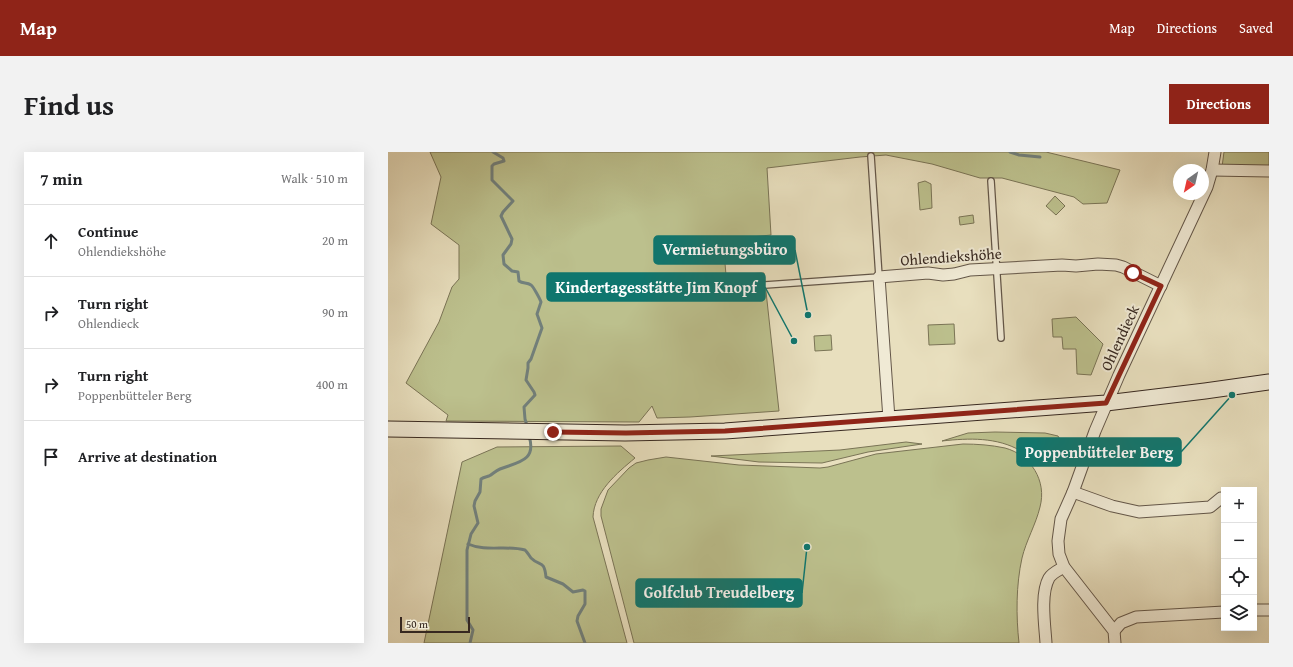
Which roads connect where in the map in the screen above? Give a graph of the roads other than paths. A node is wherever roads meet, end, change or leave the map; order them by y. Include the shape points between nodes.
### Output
1 (1215, 152) edge
2 (871, 156) dead end
3 (1212, 170) junction
4 (1269, 170) edge
5 (991, 181) dead end
6 (997, 269) junction
7 (879, 277) junction
8 (766, 285) dead end
9 (1161, 286) junction
10 (1001, 338) dead end
11 (1269, 382) edge
12 (1106, 403) junction
13 (889, 419) junction
14 (388, 429) edge
15 (1073, 492) junction
16 (1221, 498) dead end
17 (1064, 567) junction
18 (1257, 610) edge
19 (1269, 610) edge
20 (1221, 612) edge
21 (1114, 631) junction
22 (1046, 643) edge
23 (1115, 643) edge

1 - 3 street, Ohlendieck
2 - 7 lane
3 - 4 street
3 - 9 street, Ohlendieck via 1207,187
5 - 6 lane
6 - 7 street, Ohlendiekshöhe via 943,275 928,273
6 - 9 street, Ohlendiekshöhe via 1062,264 1111,264 1123,267
6 - 10 lane
7 - 8 lane
7 - 13 street
9 - 12 street, Ohlendieck
11 - 12 main road
12 - 13 main road
12 - 15 street, Ohlendieck
13 - 14 main road via 725,431 626,433
15 - 16 street via 1112,506 1139,512 1210,507
15 - 17 street, Ohlendieck via 1059,528 1059,554
17 - 21 street
17 - 22 street via 1049,578 1046,588 1043,610
18 - 19 street
20 - 21 street via 1136,617 1120,623
21 - 23 street

